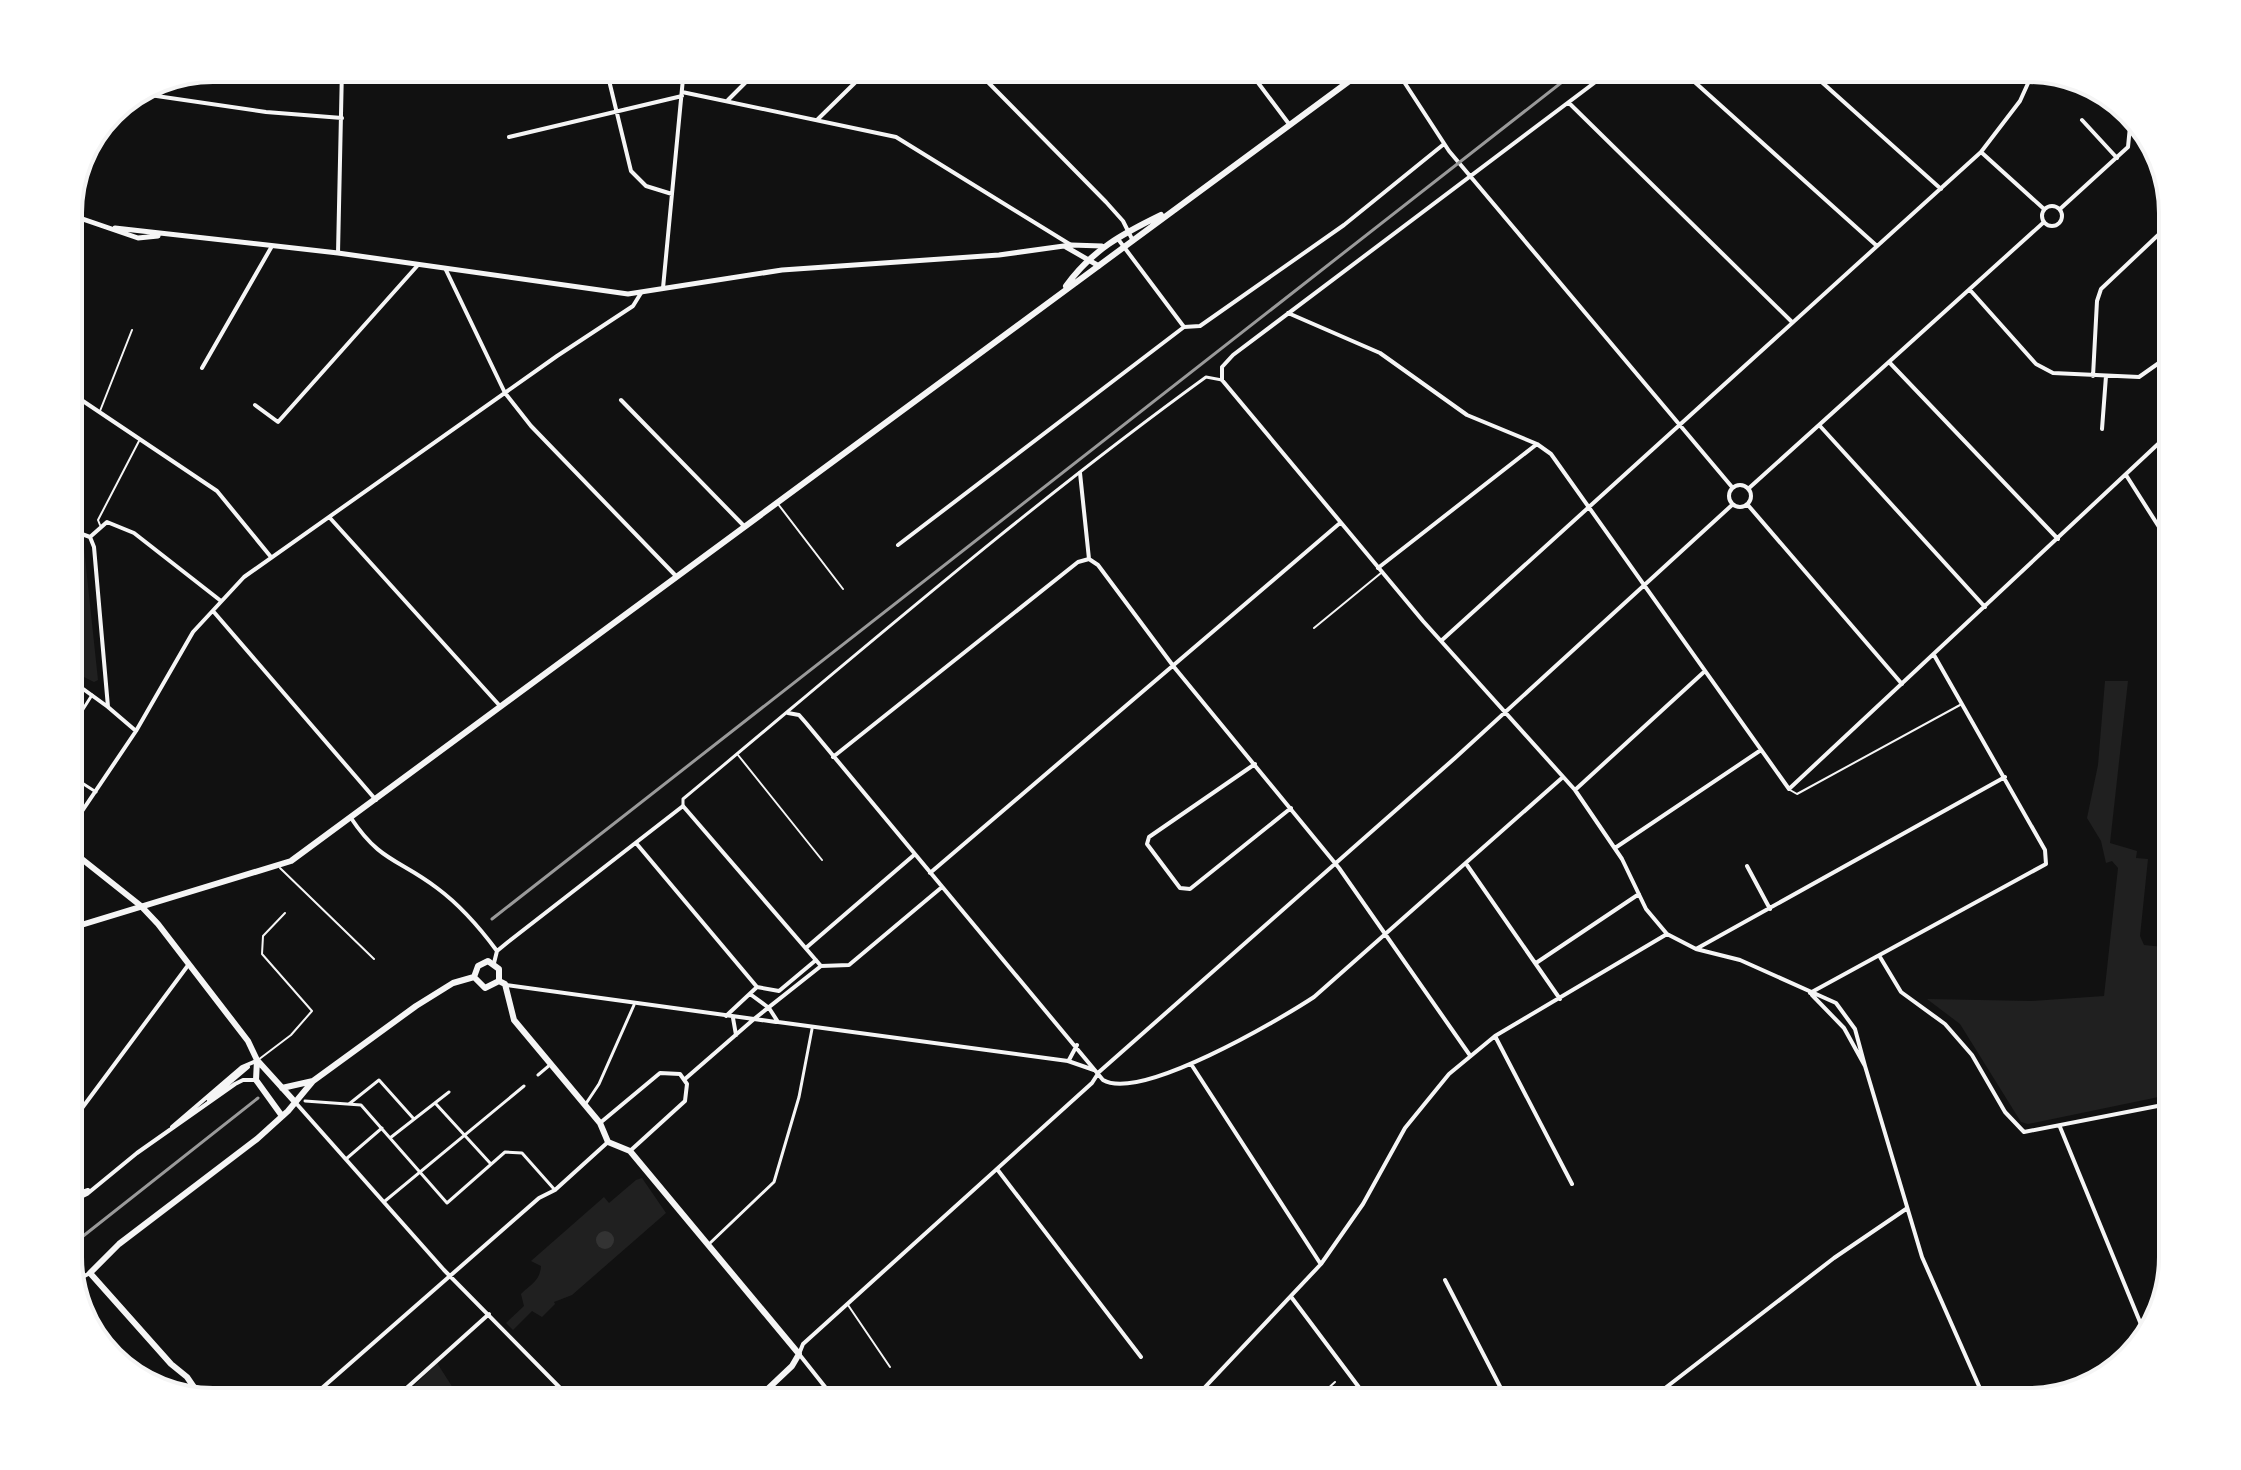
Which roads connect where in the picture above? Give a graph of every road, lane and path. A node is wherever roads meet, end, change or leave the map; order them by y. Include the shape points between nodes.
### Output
1 (342, 82) edge
2 (609, 82) edge
3 (683, 82) edge
4 (746, 82) edge
5 (856, 82) edge
6 (988, 82) edge
7 (1258, 82) edge
8 (1346, 82) edge
9 (1404, 82) edge
10 (1596, 82) edge
11 (1695, 82) edge
12 (1822, 82) edge
13 (2029, 82) edge
14 (682, 94) junction
15 (156, 96) edge
16 (728, 100) junction
17 (1569, 103) junction
18 (616, 111) junction
19 (342, 118) junction
20 (818, 119) junction
21 (2082, 120) dead end
22 (1289, 124) junction
23 (2130, 130) edge
24 (509, 137) dead end
25 (1444, 144) junction
26 (1981, 152) junction
27 (2117, 158) junction
28 (1471, 177) junction
29 (1941, 189) junction
30 (672, 194) junction
31 (2044, 209) junction
32 (2060, 209) junction
33 (1172, 210) junction
34 (82, 218) edge
35 (2044, 222) junction
36 (1129, 230) junction
37 (2159, 234) edge
38 (1116, 237) junction
39 (1133, 241) junction
40 (272, 246) junction
41 (1068, 246) junction
42 (1102, 246) junction
43 (1877, 246) junction
44 (1124, 248) junction
45 (338, 253) junction
46 (1083, 259) junction
47 (418, 265) junction
48 (1100, 266) junction
49 (445, 268) junction
50 (663, 288) junction
51 (1063, 290) junction
52 (1970, 290) junction
53 (641, 293) junction
54 (1288, 313) junction
55 (1792, 322) junction
56 (1184, 327) junction
57 (132, 330) dead end
58 (1889, 362) junction
59 (2159, 363) edge
60 (202, 368) dead end
61 (2093, 376) junction
62 (2106, 376) junction
63 (1222, 380) junction
64 (505, 393) junction
65 (82, 400) edge
66 (621, 400) dead end
67 (255, 405) dead end
68 (100, 411) junction
69 (1680, 425) junction
70 (1819, 425) junction
71 (2102, 429) dead end
72 (140, 439) junction
73 (2159, 443) edge
74 (1537, 444) junction
75 (1080, 473) junction
76 (2126, 475) junction
77 (1732, 487) junction
78 (1748, 489) junction
79 (777, 503) junction
80 (1747, 504) junction
81 (1732, 505) junction
82 (1588, 506) junction
83 (330, 518) junction
84 (1340, 523) junction
85 (100, 526) junction
86 (745, 527) junction
87 (2159, 527) edge
88 (82, 534) edge
89 (90, 537) junction
90 (2058, 539) junction
91 (898, 545) dead end
92 (271, 557) junction
93 (1089, 559) junction
94 (1380, 570) junction
95 (678, 577) junction
96 (1644, 584) junction
97 (843, 589) dead end
98 (221, 601) junction
99 (1985, 607) junction
100 (213, 611) junction
101 (1314, 628) dead end
102 (1441, 641) junction
103 (1934, 655) junction
104 (1174, 667) junction
105 (1705, 671) junction
106 (1902, 684) junction
107 (82, 687) edge
108 (92, 694) junction
109 (1963, 703) junction
110 (108, 707) junction
111 (501, 707) junction
112 (82, 710) edge
113 (1503, 711) junction
114 (788, 713) junction
115 (136, 731) junction
116 (1761, 750) junction
117 (737, 754) junction
118 (833, 757) junction
119 (1255, 764) junction
120 (1563, 776) junction
121 (2005, 777) junction
122 (82, 783) edge
123 (1789, 789) junction
124 (1575, 790) junction
125 (96, 792) junction
126 (376, 800) junction
127 (683, 806) junction
128 (1291, 808) junction
129 (82, 812) edge
130 (351, 818) junction
131 (636, 843) junction
132 (1615, 848) junction
133 (914, 855) junction
134 (82, 859) edge
135 (822, 860) dead end
136 (1336, 864) junction
137 (1467, 865) junction
138 (279, 866) junction
139 (1747, 866) dead end
140 (930, 873) junction
141 (942, 887) junction
142 (1639, 894) junction
143 (141, 906) junction
144 (1770, 909) junction
145 (285, 913) dead end
146 (82, 925) edge
147 (1387, 934) junction
148 (1667, 934) junction
149 (807, 947) junction
150 (1696, 949) junction
151 (497, 951) junction
152 (1880, 957) junction
153 (374, 959) dead end
154 (816, 960) junction
155 (494, 963) junction
156 (1536, 963) junction
157 (189, 964) junction
158 (821, 966) junction
159 (474, 977) junction
160 (502, 983) junction
161 (757, 987) junction
162 (779, 991) junction
163 (1810, 993) junction
164 (750, 994) junction
165 (783, 997) junction
166 (1560, 999) junction
167 (634, 1005) junction
168 (769, 1008) junction
169 (729, 1016) junction
170 (754, 1019) junction
171 (778, 1022) junction
172 (812, 1029) junction
173 (736, 1035) junction
174 (1495, 1036) junction
175 (1077, 1045) junction
176 (1469, 1054) junction
177 (257, 1060) junction
178 (1068, 1061) junction
179 (551, 1064) junction
180 (1191, 1064) junction
181 (249, 1065) junction
182 (1865, 1066) junction
183 (1099, 1072) junction
184 (538, 1075) dead end
185 (685, 1079) junction
186 (256, 1080) junction
187 (313, 1081) junction
188 (524, 1086) dead end
189 (282, 1088) junction
190 (449, 1092) dead end
191 (305, 1101) dead end
192 (295, 1102) junction
193 (349, 1104) junction
194 (436, 1104) junction
195 (585, 1105) junction
196 (2159, 1106) edge
197 (82, 1108) edge
198 (198, 1110) junction
199 (282, 1116) junction
200 (413, 1118) junction
201 (600, 1123) junction
202 (2060, 1127) junction
203 (382, 1128) junction
204 (463, 1134) junction
205 (390, 1138) junction
206 (158, 1139) junction
207 (608, 1142) junction
208 (630, 1151) junction
209 (346, 1159) junction
210 (491, 1164) junction
211 (997, 1169) junction
212 (420, 1172) junction
213 (1572, 1184) dead end
214 (555, 1190) junction
215 (82, 1193) edge
216 (385, 1202) junction
217 (1906, 1209) junction
218 (708, 1245) junction
219 (1321, 1264) junction
220 (90, 1273) junction
221 (84, 1276) edge
222 (451, 1277) junction
223 (1445, 1280) dead end
224 (1292, 1298) junction
225 (847, 1304) junction
226 (489, 1314) junction
227 (2141, 1324) edge
228 (799, 1354) junction
229 (1141, 1357) dead end
230 (890, 1367) dead end
231 (1335, 1382) dead end
232 (194, 1387) edge
233 (322, 1388) edge
234 (407, 1388) edge
235 (560, 1388) edge
236 (769, 1388) edge
237 (826, 1388) edge
238 (1205, 1388) edge
239 (1328, 1388) edge
240 (1360, 1388) edge
241 (1501, 1388) edge
242 (1665, 1388) edge
243 (1980, 1388) edge

1 - 19 street
2 - 18 street
3 - 14 street
4 - 16 street
5 - 20 street
6 - 36 street
7 - 22 street
8 - 22 main road
9 - 25 street
10 - 17 street
11 - 43 street
12 - 29 street
13 - 26 street
14 - 16 street
14 - 18 street
14 - 30 street
15 - 19 street
16 - 20 street
17 - 28 street
17 - 55 street
18 - 24 street
18 - 30 street via 637,180
19 - 45 street
20 - 41 street via 896,137
21 - 27 street
22 - 33 main road
23 - 27 street via 2128,147
25 - 28 street
25 - 56 street via 1344,225 1200,326
26 - 29 street
26 - 31 street
27 - 32 street
28 - 54 street
28 - 69 street
29 - 43 street
30 - 50 street
31 - 32 street
31 - 35 street
32 - 35 street via 2060,224
33 - 36 main road
33 - 39 main road
34 - 40 street via 138,238
35 - 52 street
36 - 38 main road
36 - 39 street
37 - 61 street via 2101,289
38 - 42 main road
38 - 44 street
39 - 44 main road
40 - 45 street
40 - 60 street
41 - 42 street
41 - 46 street
41 - 50 street via 782,270
42 - 46 main road
43 - 55 street
44 - 48 main road
44 - 56 street
45 - 47 street
46 - 48 street
46 - 51 main road
47 - 49 street
47 - 67 street via 278,422
48 - 51 main road
49 - 53 street via 575,289
49 - 64 street
50 - 53 street
51 - 79 main road
52 - 58 street
52 - 61 street via 2043,370
53 - 64 street via 633,306
54 - 63 street via 1226,362
54 - 74 street via 1380,353 1467,415
55 - 69 street
56 - 91 street
57 - 68 lane
58 - 70 street
58 - 90 street
59 - 62 street via 2139,377
61 - 62 street
62 - 71 street
63 - 75 street via 1206,377
63 - 84 street
64 - 83 street
64 - 95 street
65 - 68 street
66 - 86 street
68 - 72 street
69 - 77 street
69 - 82 street
70 - 78 street
70 - 99 street
72 - 85 lane via 98,520
72 - 92 street via 217,491
73 - 76 street
74 - 82 street via 1551,454
74 - 94 street
75 - 93 street
75 - 114 street
76 - 87 street
76 - 90 street
77 - 78 street
77 - 81 street
78 - 80 street
79 - 86 main road
79 - 97 lane
80 - 81 street
80 - 106 street
81 - 96 street
82 - 96 street
82 - 102 street
83 - 92 street
83 - 111 street
84 - 94 street
84 - 104 street
85 - 89 street
85 - 98 street via 107,522 134,533
86 - 95 main road
88 - 89 street
89 - 110 street
90 - 99 street
92 - 98 street
93 - 104 street
93 - 118 street via 1078,562
94 - 101 lane
94 - 102 street
95 - 111 main road
96 - 105 street
96 - 113 street
98 - 100 street
99 - 103 street
100 - 115 street via 193,632
100 - 126 street
102 - 113 street
103 - 106 street
103 - 109 street
104 - 119 street
104 - 140 street
105 - 116 street
105 - 124 street
106 - 123 street
107 - 108 street
108 - 110 street
108 - 112 street
109 - 121 street
109 - 123 lane via 1797,794
110 - 115 street
111 - 126 main road
113 - 120 street
113 - 136 street
114 - 117 street
114 - 118 street via 799,715
115 - 125 street
116 - 123 street
116 - 132 street
117 - 127 street via 683,799
117 - 135 lane
118 - 133 street
119 - 128 street
119 - 128 street via 1147,840 1180,888 1190,889
120 - 124 street
120 - 137 street
121 - 144 street
121 - 152 street via 2045,850 2044,868
122 - 125 street
124 - 132 street
125 - 129 street
126 - 130 main road
127 - 131 street
127 - 149 street
128 - 136 street
130 - 138 main road
130 - 151 street via 378,852 437,888
131 - 151 street
131 - 161 street
132 - 142 street
133 - 140 street
133 - 149 street
134 - 143 main road
136 - 147 street
136 - 183 street
137 - 147 street
137 - 156 street
138 - 143 main road
138 - 153 lane
139 - 144 street
140 - 141 street
141 - 158 street via 849,965
141 - 175 street
142 - 148 street
142 - 156 street
143 - 146 main road
143 - 157 main road
144 - 150 street
145 - 177 lane via 263,936 262,954 312,1011
147 - 176 street
147 - 180 street via 1314,997
148 - 150 street
148 - 166 street
149 - 154 street
150 - 163 street via 1740,960
151 - 155 street
152 - 163 street
152 - 202 street via 1901,992 1945,1024 1972,1055 2016,1128 2033,1133
154 - 158 street
154 - 162 street
155 - 159 main road via 479,964
155 - 160 main road
156 - 166 street
157 - 177 main road
157 - 197 street
158 - 165 street
159 - 160 main road via 485,988
159 - 187 main road via 453,983 416,1006
160 - 167 street
160 - 179 main road via 514,1020
161 - 162 street
161 - 164 street
162 - 165 street
163 - 182 street via 1844,1028
163 - 182 street via 1836,1003 1848,1016
164 - 168 street
164 - 169 street
165 - 168 street
166 - 174 street
167 - 169 street
167 - 195 street
168 - 170 street
168 - 171 street
169 - 170 street
169 - 173 street
170 - 171 street
170 - 173 street
171 - 172 street
172 - 178 street
172 - 218 street via 774,1182
173 - 185 street
174 - 176 street
174 - 213 street
175 - 178 street
175 - 183 street
176 - 219 street via 1405,1128 1363,1204
177 - 181 street
177 - 186 main road
177 - 189 main road
178 - 183 street
179 - 184 street
179 - 195 main road
180 - 183 street via 1121,1086 1103,1080
180 - 219 street
181 - 198 street
181 - 206 street
182 - 217 street
183 - 211 street
185 - 201 street via 674,1072 660,1073
185 - 208 street via 685,1101
186 - 198 street via 243,1080
186 - 199 main road
187 - 189 main road
187 - 192 main road
188 - 204 street
189 - 192 main road
190 - 194 street
191 - 193 street
192 - 199 main road
192 - 209 street
193 - 200 street via 379,1080
193 - 203 street via 361,1105
194 - 200 street
194 - 204 street
195 - 201 main road
196 - 202 street
198 - 206 street
199 - 220 main road via 119,1244
200 - 205 street
201 - 207 main road
202 - 227 street
203 - 205 street
203 - 209 street
204 - 210 street
204 - 212 street
205 - 212 street
206 - 215 street
207 - 208 main road
207 - 214 street
208 - 218 main road
209 - 216 street
210 - 212 street via 447,1203
210 - 214 street via 505,1152 522,1153
211 - 225 street
211 - 229 street
212 - 216 street
214 - 222 street via 539,1198
216 - 222 street
217 - 242 street
217 - 243 street
218 - 228 main road
219 - 224 street
220 - 221 street
220 - 232 main road
222 - 226 street
222 - 233 street
223 - 241 street
224 - 238 street
224 - 240 street
225 - 228 street via 803,1344
225 - 230 lane
226 - 234 street
226 - 235 street
228 - 236 main road
228 - 237 street
231 - 239 lane

